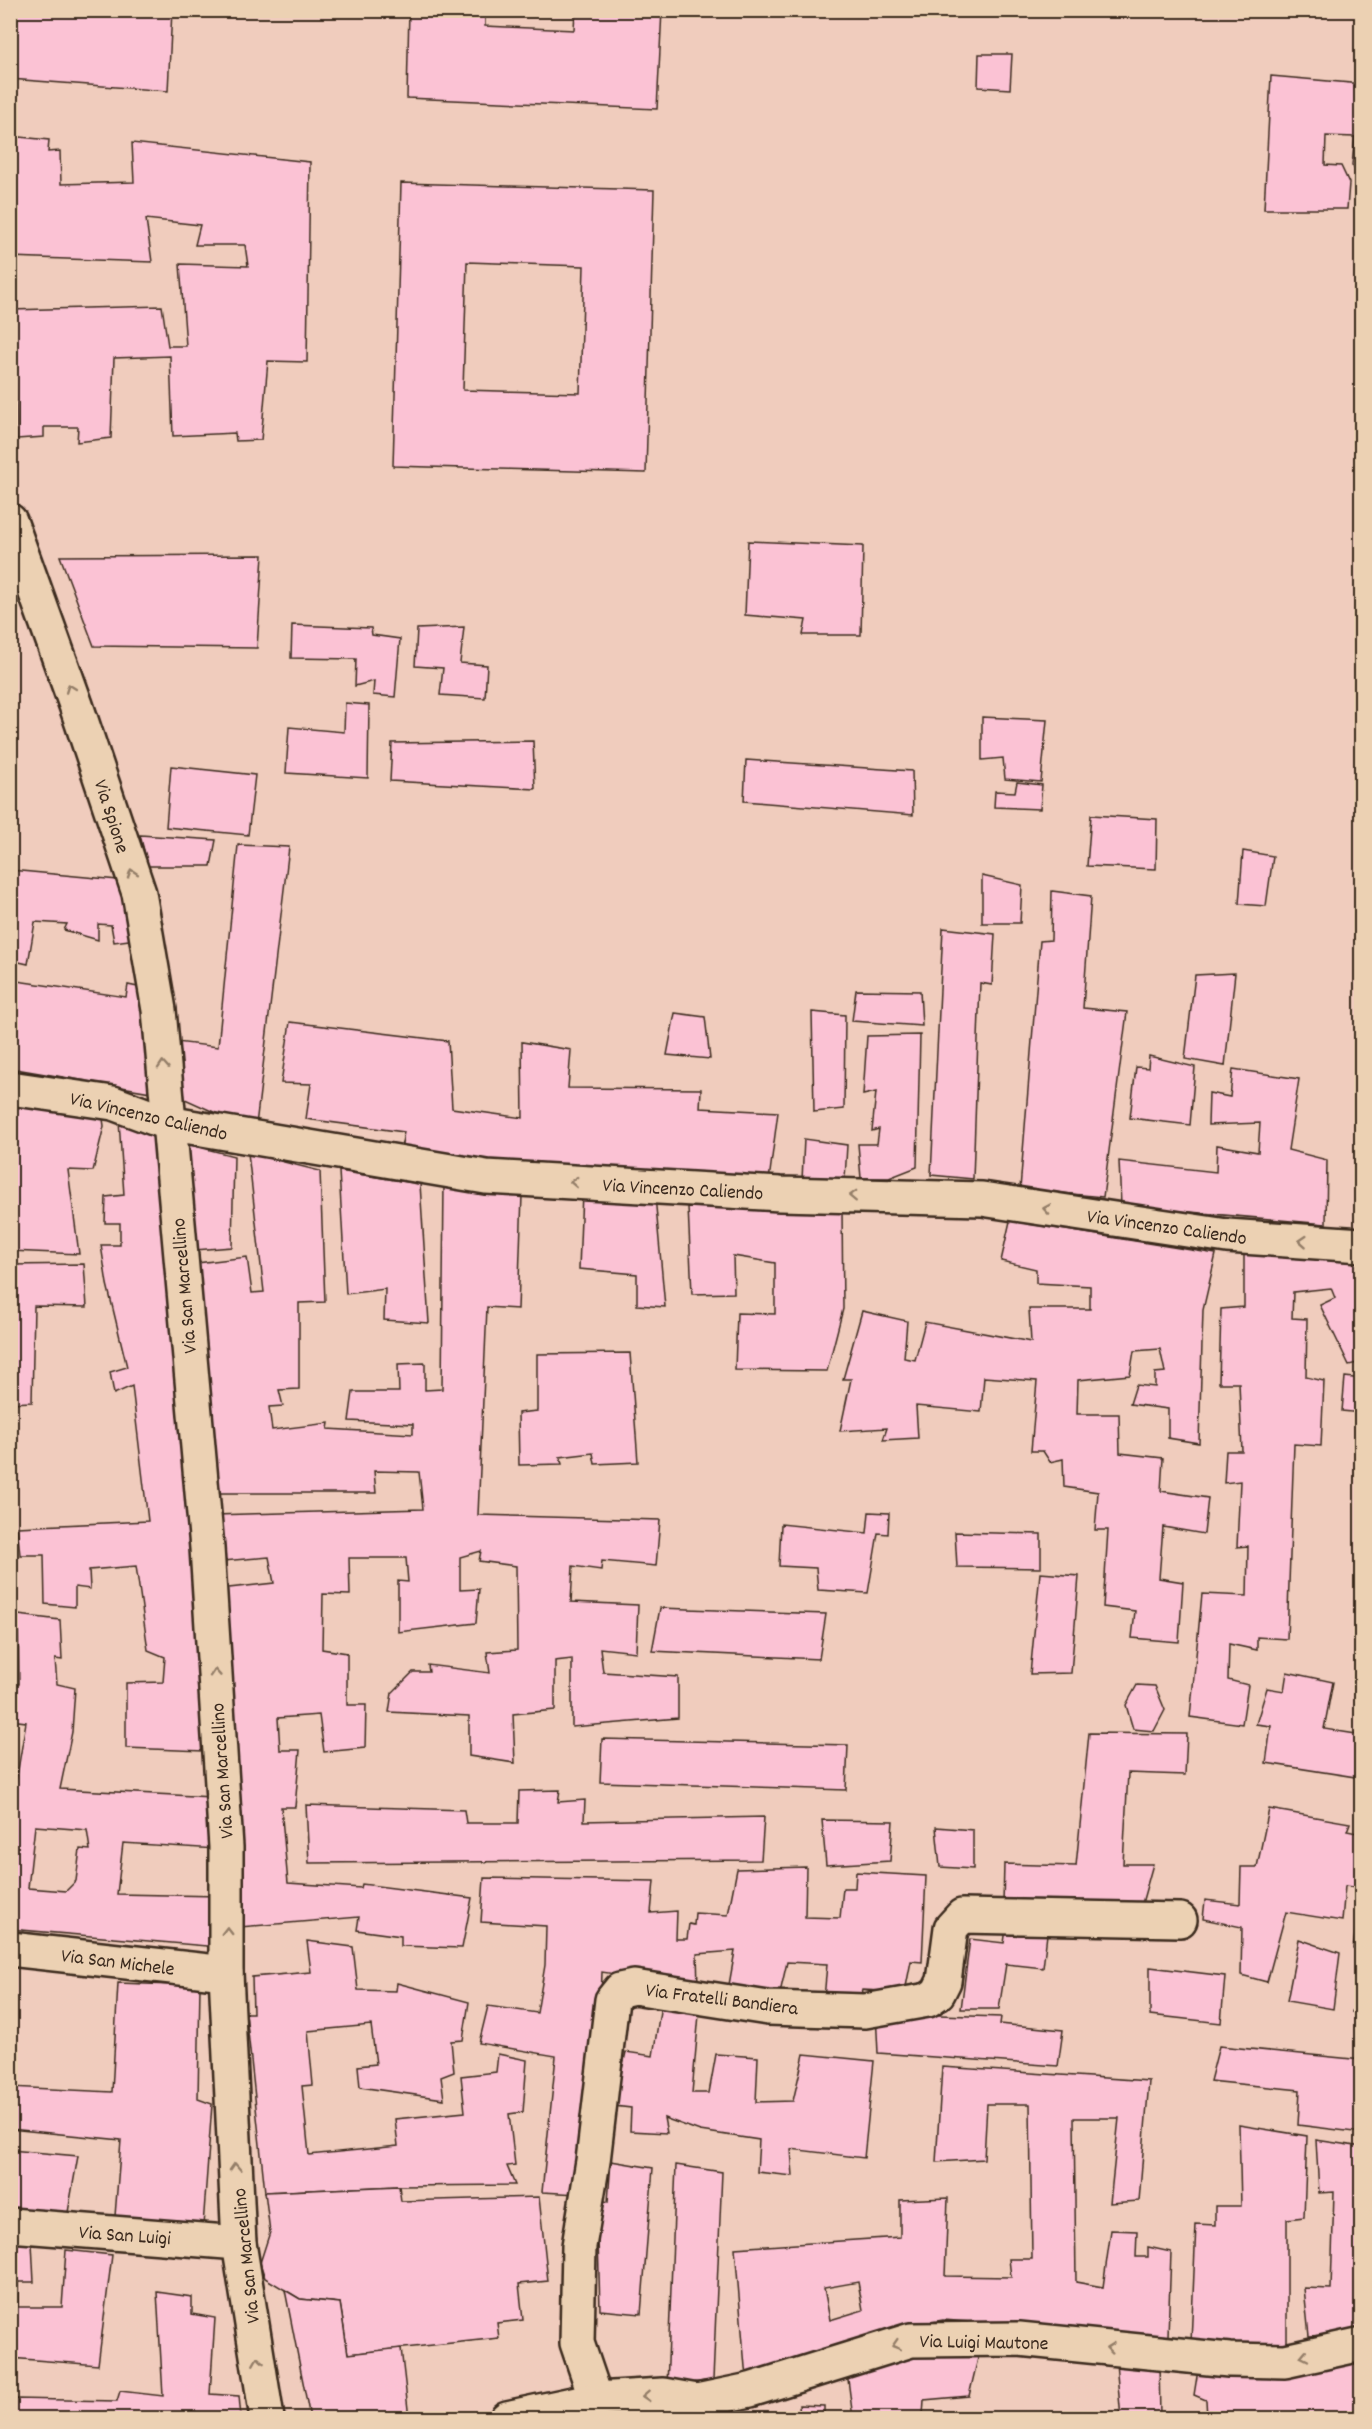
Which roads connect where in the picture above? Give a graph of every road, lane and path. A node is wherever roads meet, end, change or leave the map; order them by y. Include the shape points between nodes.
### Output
1 (10, 521) edge
2 (10, 1088) edge
3 (167, 1123) junction
4 (1362, 1245) edge
5 (1180, 1920) dead end
6 (10, 1949) edge
7 (226, 1974) junction
8 (10, 2225) edge
9 (239, 2243) junction
10 (1362, 2344) edge
11 (596, 2399) junction
12 (700, 2410) edge
13 (267, 2418) edge
14 (507, 2418) edge

3 -> 1 street, Via Spione via 159,1010 139,893
2 - 3 street, Via Vincenzo Caliendo via 113,1102
4 -> 3 street, Via Vincenzo Caliendo via 1227,1236 982,1199 780,1194 486,1176
7 -> 3 street, Via San Marcellino via 226,1847 207,1548
5 - 11 street, Via Fratelli Bandiera via 962,1916 951,1928 944,1981 938,1993 928,2000 865,2012 768,2007 634,1987 620,1990 612,2000 579,2246 577,2343
6 - 7 street, Via San Michele
9 -> 7 street, Via San Marcellino
8 - 9 street, Via San Luigi
13 -> 9 street, Via San Marcellino
10 -> 12 street, Via Luigi Mautone via 1284,2361 1229,2360 1019,2339 911,2340 750,2390
12 -> 11 street, Via Luigi Mautone via 663,2395
11 - 14 street, Via Luigi Mautone

